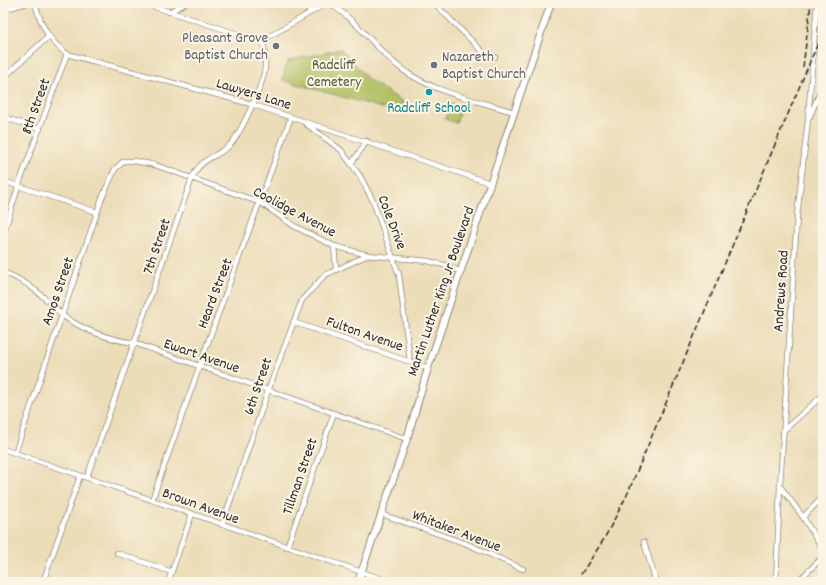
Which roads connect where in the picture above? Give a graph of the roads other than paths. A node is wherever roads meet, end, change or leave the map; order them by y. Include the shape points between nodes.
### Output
1 (24, 3) edge
2 (35, 3) edge
3 (143, 3) edge
4 (186, 3) edge
5 (310, 3) edge
6 (328, 3) edge
7 (434, 3) edge
8 (817, 3) edge
9 (14, 4) edge
10 (550, 5) edge
11 (3, 9) edge
12 (169, 12) junction
13 (309, 13) junction
14 (48, 37) junction
15 (263, 40) junction
16 (67, 54) junction
17 (494, 57) dead end
18 (3, 78) edge
19 (823, 85) edge
20 (251, 104) junction
21 (514, 112) junction
22 (3, 117) edge
23 (291, 117) junction
24 (299, 120) junction
25 (808, 120) junction
26 (40, 129) junction
27 (367, 141) junction
28 (144, 163) joint
29 (352, 164) junction
30 (192, 178) junction
31 (3, 181) edge
32 (490, 183) junction
33 (19, 184) junction
34 (261, 203) junction
35 (97, 212) junction
36 (3, 234) edge
37 (334, 246) junction
38 (368, 255) junction
39 (394, 257) junction
40 (336, 269) junction
41 (3, 272) edge
42 (461, 272) junction
43 (61, 315) junction
44 (293, 322) junction
45 (134, 343) junction
46 (410, 361) junction
47 (199, 367) junction
48 (428, 368) junction
49 (268, 391) junction
50 (823, 395) edge
51 (334, 413) junction
52 (784, 430) junction
53 (407, 439) junction
54 (3, 449) edge
55 (15, 453) junction
56 (80, 476) junction
57 (87, 477) junction
58 (780, 486) junction
59 (823, 497) edge
60 (152, 500) junction
61 (192, 514) junction
62 (381, 514) junction
63 (803, 517) junction
64 (222, 525) junction
65 (644, 542) dead end
66 (287, 547) junction
67 (823, 550) edge
68 (117, 553) dead end
69 (823, 557) edge
70 (523, 569) dead end
71 (172, 572) junction
72 (362, 572) junction
73 (43, 582) edge
74 (168, 582) edge
75 (358, 582) edge
76 (391, 582) edge
77 (656, 582) edge
78 (776, 582) edge
79 (797, 582) edge

1 - 9 main road
2 - 14 street, Lawyers Lane
3 - 12 street
4 - 12 street
5 - 13 street
6 - 13 street
6 - 21 street via 350,17 394,62 412,76 435,87
7 - 17 street via 483,52
8 - 25 street, Andrews Road
9 - 11 main road
10 - 21 main road, Martin Luther King Jr Boulevard
12 - 15 street
13 - 15 street
14 - 16 street, Lawyers Lane
14 - 18 street
15 - 20 street, 7th Street via 265,67
16 - 20 street, Lawyers Lane
16 - 26 street, 8th Street
19 - 25 street
20 - 23 street, Lawyers Lane
20 - 30 street, 7th Street via 236,137 229,145 197,167
21 - 32 main road, Martin Luther King Jr Boulevard
22 - 26 street
23 - 24 street, Lawyers Lane
23 - 34 street, Heard Street
24 - 27 street, Lawyers Lane
24 - 29 street, Cole Drive via 341,150
25 - 52 street, Andrews Road via 797,216
26 - 33 street, 8th Street
27 - 29 street
27 - 32 street, Lawyers Lane
28 - 30 street, Coolidge Avenue
28 - 35 street, Amos Street via 124,162 116,169
29 - 39 street, Cole Drive via 373,201
30 - 34 street, Coolidge Avenue
30 - 45 street, 7th Street
31 - 33 street
32 - 42 main road, Martin Luther King Jr Boulevard
33 - 35 street
33 - 36 street, 8th Street
34 - 37 street, Coolidge Avenue via 294,226
34 - 47 street, Heard Street
35 - 43 street, Amos Street
37 - 38 street, Coolidge Avenue
37 - 40 street
38 - 39 street, Coolidge Avenue
38 - 40 street, 6th Street
39 - 42 street, Coolidge Avenue via 428,261
39 - 46 street, Cole Drive via 399,275
40 - 44 street, 6th Street via 326,275 302,300
41 - 43 street, Ewart Avenue via 32,288
42 - 48 main road, Martin Luther King Jr Boulevard
43 - 45 street, Ewart Avenue via 100,336
43 - 55 street, Amos Street
44 - 46 street, Fulton Avenue
44 - 49 street, 6th Street
45 - 47 street, Ewart Avenue
45 - 57 street, 7th Street
46 - 48 street, Fulton Avenue
47 - 49 street, Ewart Avenue
47 - 60 street, Heard Street
48 - 53 main road, Martin Luther King Jr Boulevard
49 - 51 street, Ewart Avenue
49 - 64 street, 6th Street
50 - 52 street
51 - 53 street, Ewart Avenue
51 - 66 street, Tillman Street
52 - 58 street, Andrews Road
53 - 62 main road, Martin Luther King Jr Boulevard
54 - 55 street, Brown Avenue
55 - 56 street, Brown Avenue
56 - 57 street, Brown Avenue
56 - 73 street
57 - 60 street, Brown Avenue
58 - 63 street
58 - 78 street, Andrews Road
59 - 63 street
60 - 61 street, Brown Avenue
61 - 64 street, Brown Avenue
61 - 71 street
62 - 70 street, Whitaker Avenue via 467,544
62 - 72 main road, Martin Luther King Jr Boulevard
63 - 67 street
64 - 66 street, Brown Avenue
65 - 77 street
66 - 72 street, Brown Avenue
68 - 71 street
69 - 79 street
71 - 74 street
72 - 75 main road, Martin Luther King Jr Boulevard
72 - 76 street, Brown Avenue

